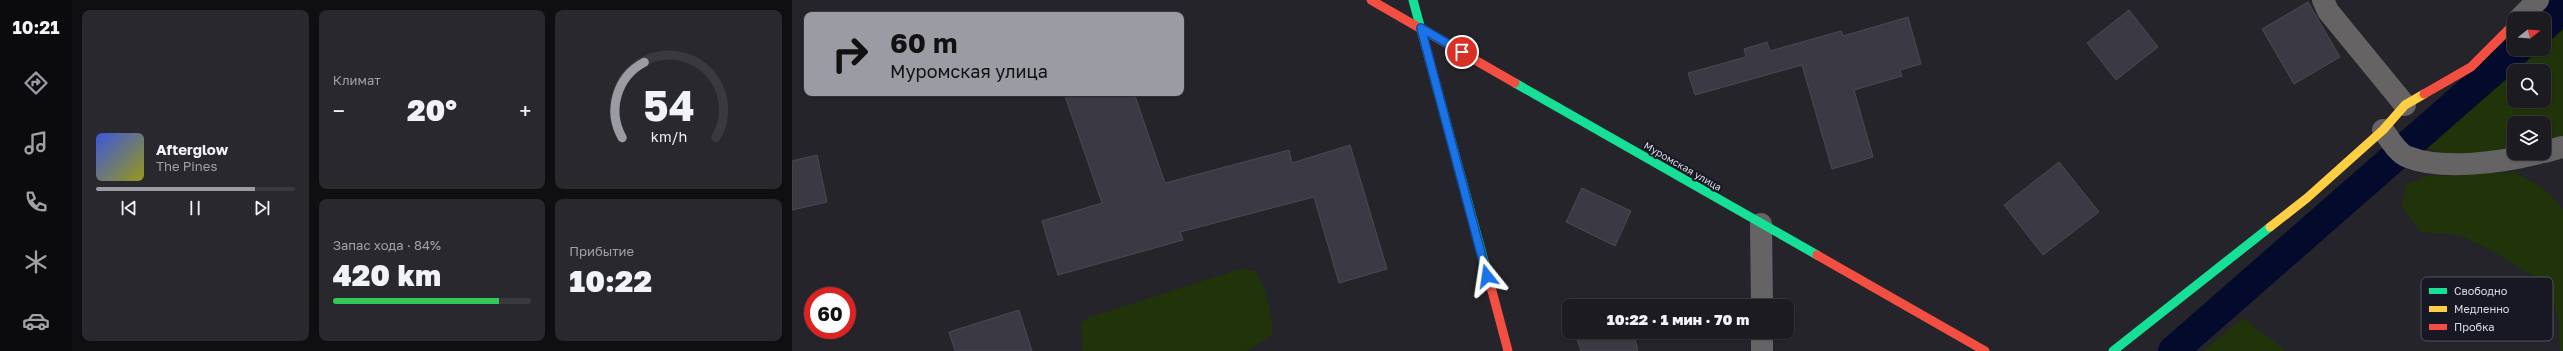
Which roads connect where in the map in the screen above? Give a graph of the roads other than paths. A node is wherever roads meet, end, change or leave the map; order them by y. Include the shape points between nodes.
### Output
1 (1370, 0) edge
2 (1413, 0) edge
3 (2323, 0) edge
4 (2538, 0) edge
5 (2526, 12) edge
6 (1421, 28) junction
7 (2507, 31) edge
8 (2405, 106) junction
9 (2395, 144) junction
10 (2563, 147) edge
11 (2551, 150) edge
12 (2508, 160) edge
13 (1762, 224) junction
14 (1762, 299) edge
15 (1762, 339) edge
16 (1508, 351) edge
17 (1762, 351) edge
18 (1985, 351) edge
19 (2113, 351) edge

1 - 6 main road, Муромская улица
2 - 6 main road
3 - 8 street via 2328,11
4 - 5 street
6 - 13 main road, Муромская улица
6 - 16 main road
7 - 8 main road via 2471,67
8 - 9 main road
9 - 12 street via 2438,163 2495,163
9 - 19 main road via 2307,198
10 - 11 street
13 - 14 street
13 - 18 main road, Муромская улица
15 - 17 street

